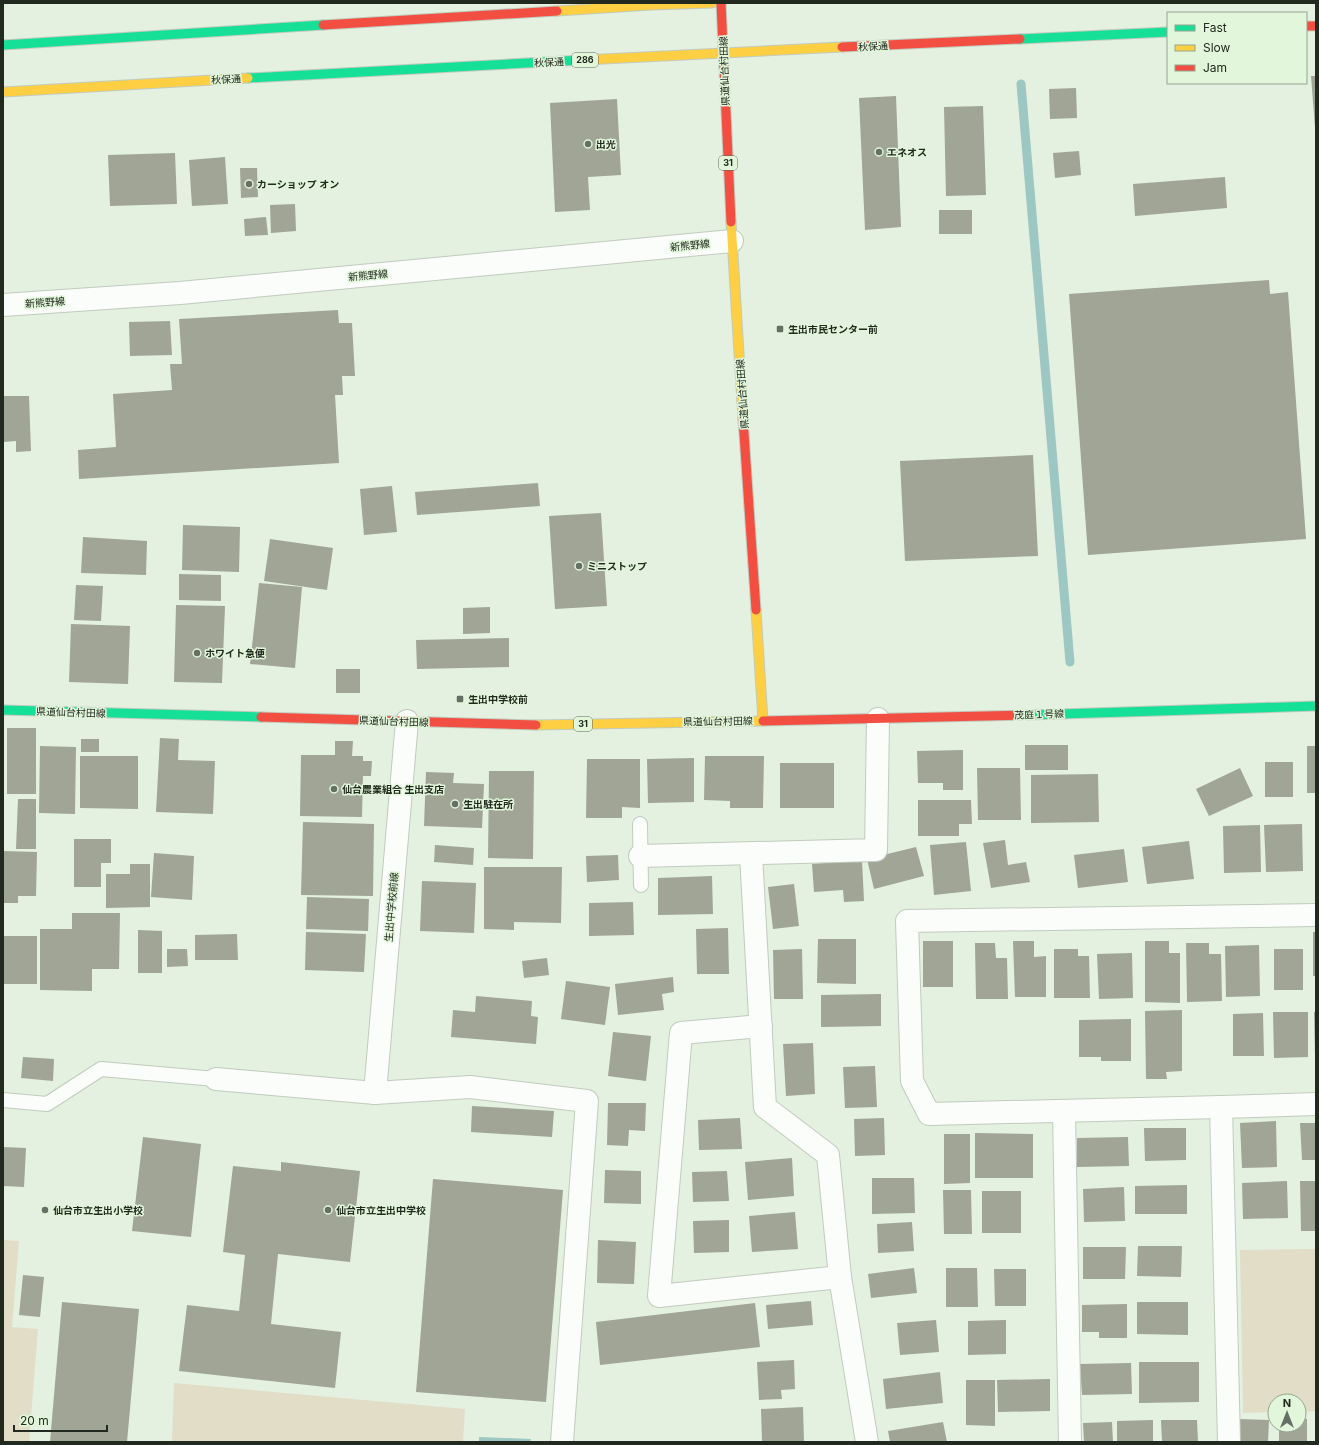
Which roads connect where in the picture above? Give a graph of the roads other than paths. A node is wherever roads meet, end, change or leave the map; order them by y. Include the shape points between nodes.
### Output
1 (712, 3) edge
2 (721, 3) edge
3 (1167, 32) edge
4 (3, 45) edge
5 (723, 53) junction
6 (3, 92) edge
7 (732, 241) junction
8 (3, 304) edge
9 (1316, 706) edge
10 (3, 710) edge
11 (878, 719) junction
12 (407, 721) junction
13 (763, 721) junction
14 (640, 824) dead end
15 (751, 854) junction
16 (640, 856) junction
17 (641, 885) dead end
18 (1316, 915) edge
19 (761, 1026) junction
20 (216, 1079) joint
21 (375, 1093) junction
22 (3, 1100) edge
23 (1316, 1104) edge
24 (1221, 1107) junction
25 (1064, 1111) junction
26 (840, 1277) junction
27 (562, 1442) edge
28 (867, 1442) edge
29 (1070, 1442) edge
30 (1229, 1442) edge

1 - 4 main road
2 - 5 main road, 県道仙台村田線 / 31
3 - 5 main road, 秋保通 / 286
5 - 6 main road, 秋保通 / 286
5 - 7 main road, 県道仙台村田線 / 31
7 - 8 street, 新熊野線 via 180,293
7 - 13 main road, 県道仙台村田線 / 31
9 - 11 main road, 茂庭１号線
10 - 12 main road, 県道仙台村田線 / 31
11 - 13 main road, 茂庭１号線
11 - 15 street via 876,850
12 - 13 main road, 県道仙台村田線 / 31 via 513,725
12 - 21 street, 生出中学校前線
14 - 16 lane
15 - 16 street
15 - 19 street
16 - 17 lane
18 - 25 street via 907,921 912,1081 929,1114
19 - 26 street via 765,1107 828,1155
19 - 26 street via 681,1033 659,1296
20 - 21 street
20 - 22 lane via 100,1069 47,1104
21 - 27 street via 470,1087 586,1101
23 - 24 street
24 - 25 street
24 - 30 street
25 - 29 street
26 - 28 street

